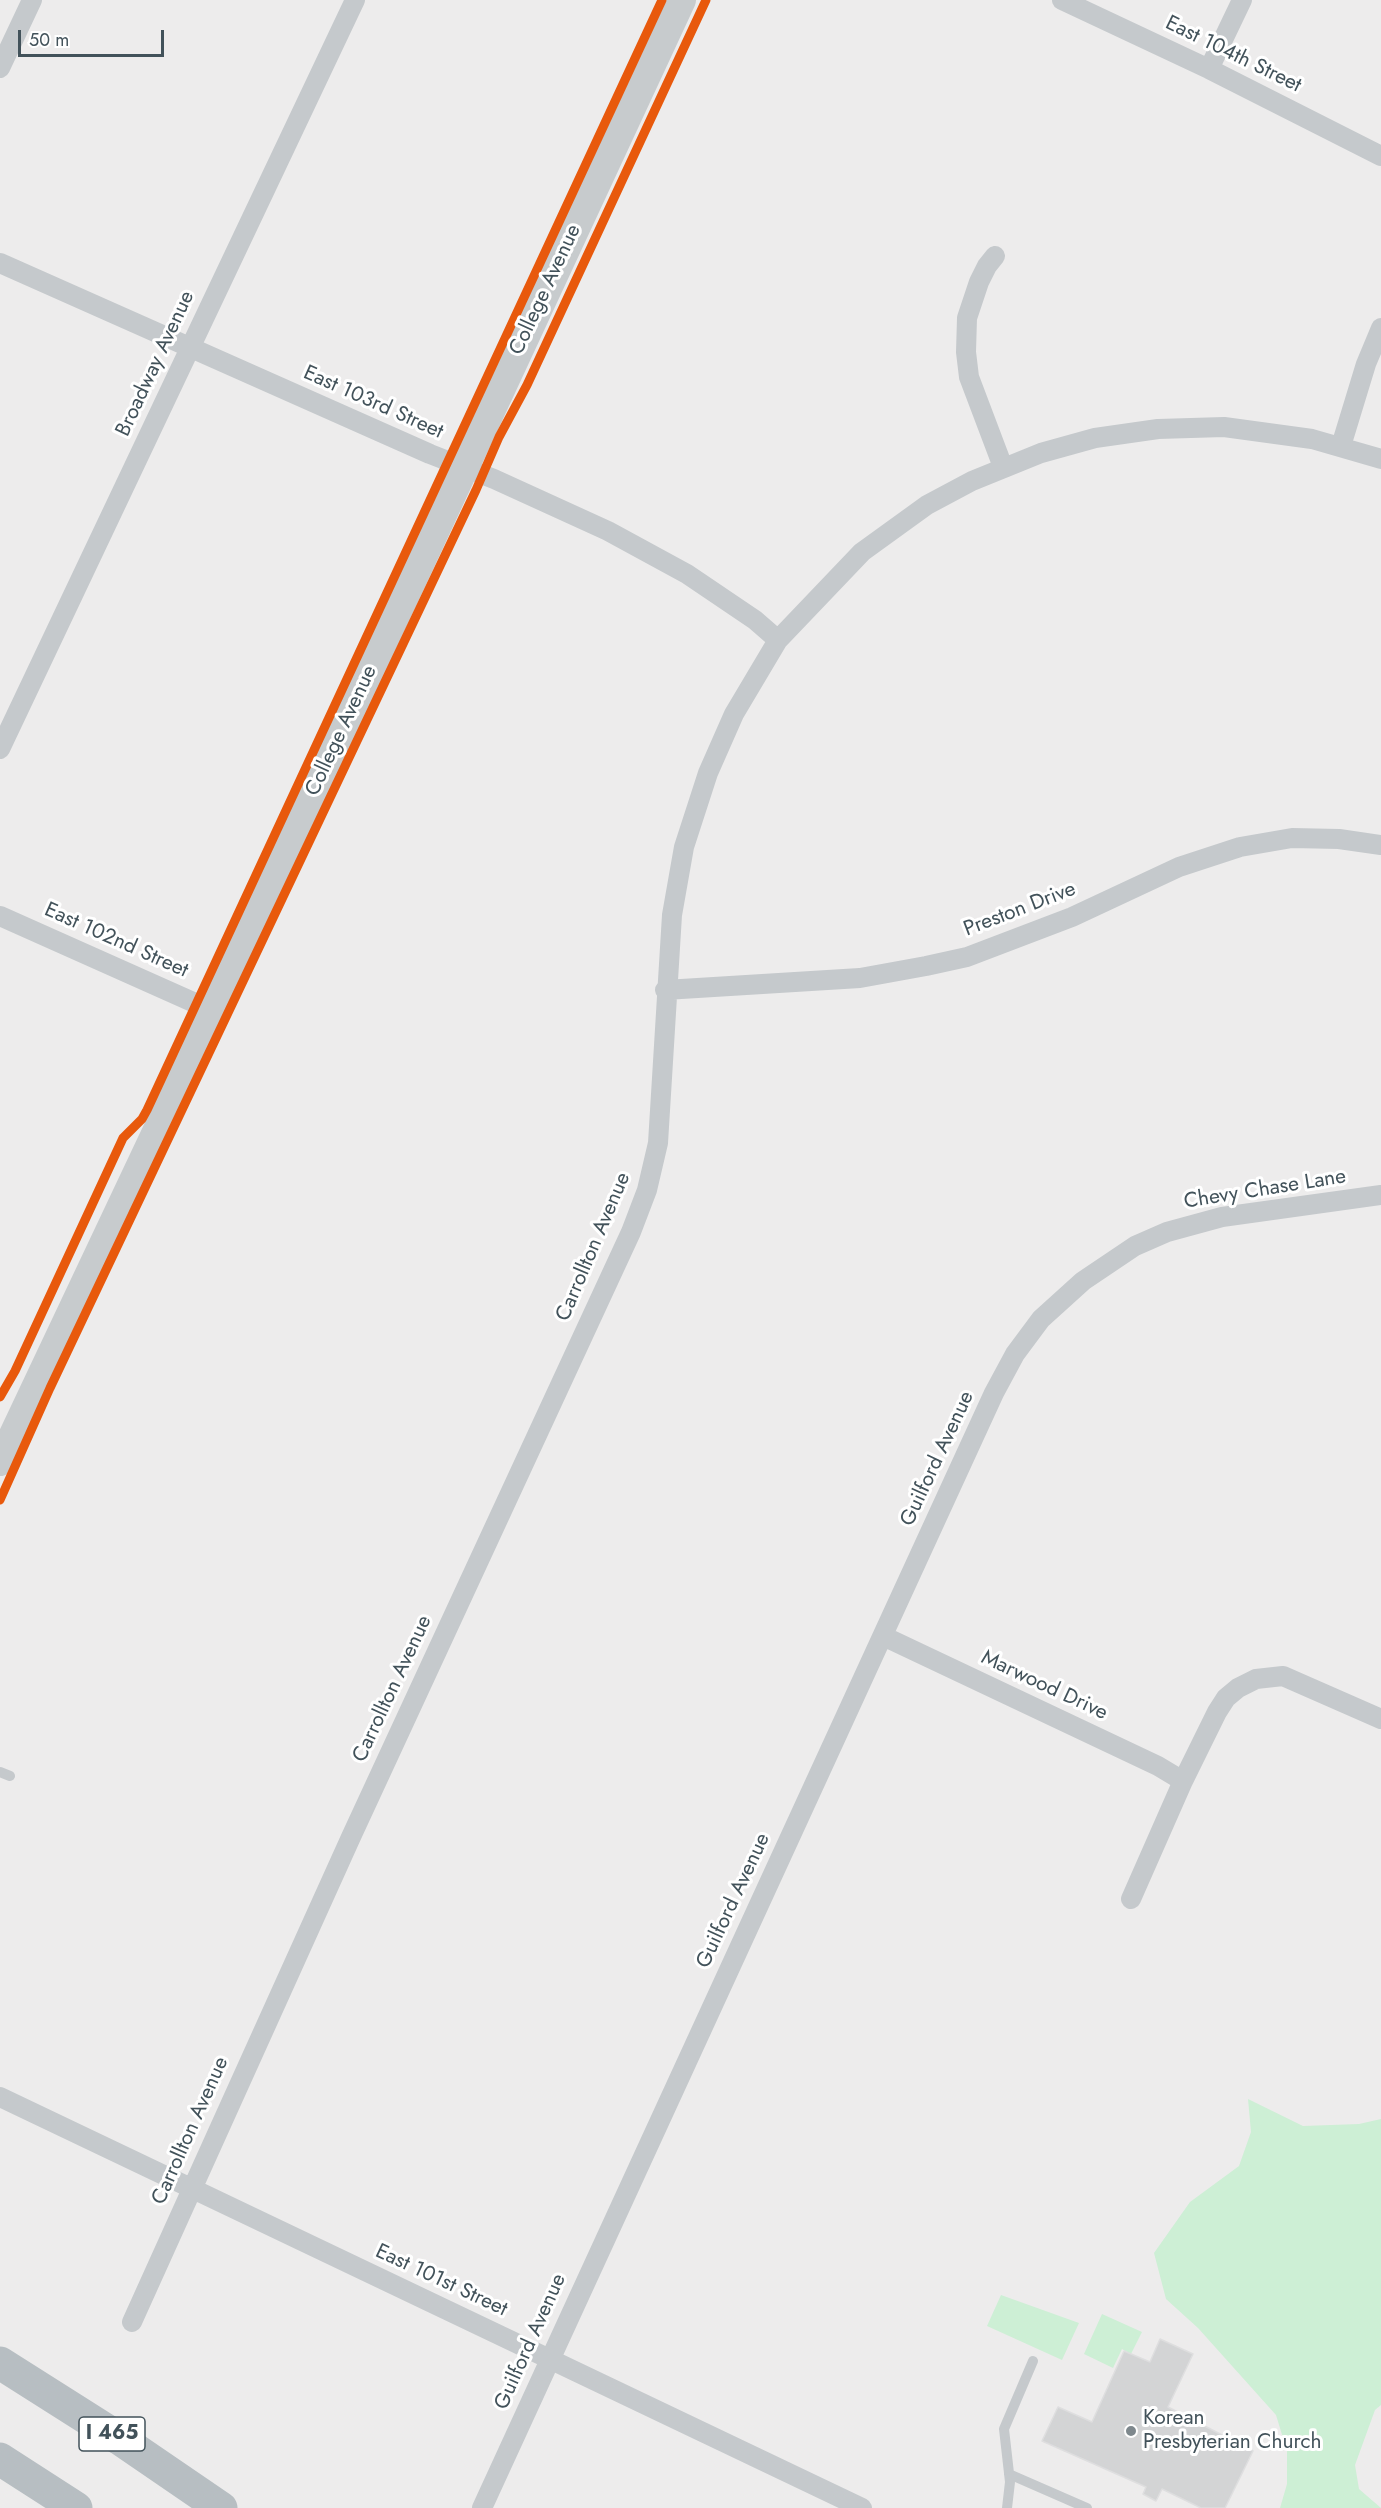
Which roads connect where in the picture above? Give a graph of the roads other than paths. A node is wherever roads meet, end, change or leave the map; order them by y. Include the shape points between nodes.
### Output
1 (32, 0) edge
2 (355, 0) edge
3 (682, 0) edge
4 (1062, 0) edge
5 (1242, 0) edge
6 (0, 68) edge
7 (1209, 69) junction
8 (1381, 156) edge
9 (995, 256) dead end
10 (0, 263) edge
11 (1381, 327) edge
12 (190, 349) junction
13 (1341, 446) junction
14 (1381, 459) edge
15 (1003, 467) junction
16 (464, 468) junction
17 (778, 640) junction
18 (0, 749) edge
19 (1381, 845) edge
20 (0, 916) edge
21 (665, 990) junction
22 (213, 1011) junction
23 (1381, 1195) edge
24 (1041, 1320) joint
25 (0, 1462) edge
26 (883, 1636) junction
27 (1381, 1719) edge
28 (1183, 1781) junction
29 (1131, 1899) dead end
30 (0, 2097) edge
31 (191, 2188) junction
32 (132, 2322) dead end
33 (550, 2360) junction
34 (1033, 2361) dead end
35 (0, 2363) edge
36 (0, 2458) edge
37 (1009, 2474) junction
38 (76, 2508) edge
39 (221, 2508) edge
40 (482, 2508) edge
41 (862, 2508) edge
42 (1007, 2508) edge
43 (1087, 2508) edge

1 - 6 street
2 - 12 street, Broadway Avenue
3 - 16 main road, College Avenue
4 - 7 street, East 104th Street
5 - 7 street
7 - 8 street, East 104th Street
9 - 15 street via 979,282 967,318 966,352 969,377
10 - 12 street, East 103rd Street
11 - 13 street
12 - 16 street, East 103rd Street
12 - 18 street, Broadway Avenue
13 - 14 street, Carrollton Avenue
13 - 15 street, Carrollton Avenue via 1224,427 1158,429 1095,438
15 - 17 street, Carrollton Avenue via 927,505 862,552
16 - 17 street, East 103rd Street via 599,527 654,556 722,597
16 - 22 main road, College Avenue
17 - 21 street, Carrollton Avenue via 734,714 708,773 684,847
19 - 21 street, Preston Drive via 1292,838 1240,847 1179,867 1072,917 978,953 926,966 860,978
20 - 22 street, East 102nd Street
21 - 31 street, Carrollton Avenue via 658,1143 647,1190 631,1232
22 - 25 main road, College Avenue
23 - 24 street, Chevy Chase Lane via 1222,1217 1167,1232 1109,1262
24 - 26 street, Guilford Avenue via 999,1382
26 - 28 street, Marwood Drive
26 - 33 street, Guilford Avenue
27 - 28 street via 1283,1676 1256,1678 1226,1698
28 - 29 street
30 - 31 street, East 101st Street
31 - 32 street, Carrollton Avenue
31 - 33 street, East 101st Street
33 - 40 street, Guilford Avenue
33 - 41 street, East 101st Street
34 - 37 lane via 1004,2428
35 - 39 highway, I 465
36 - 38 highway
37 - 42 lane
37 - 43 lane

